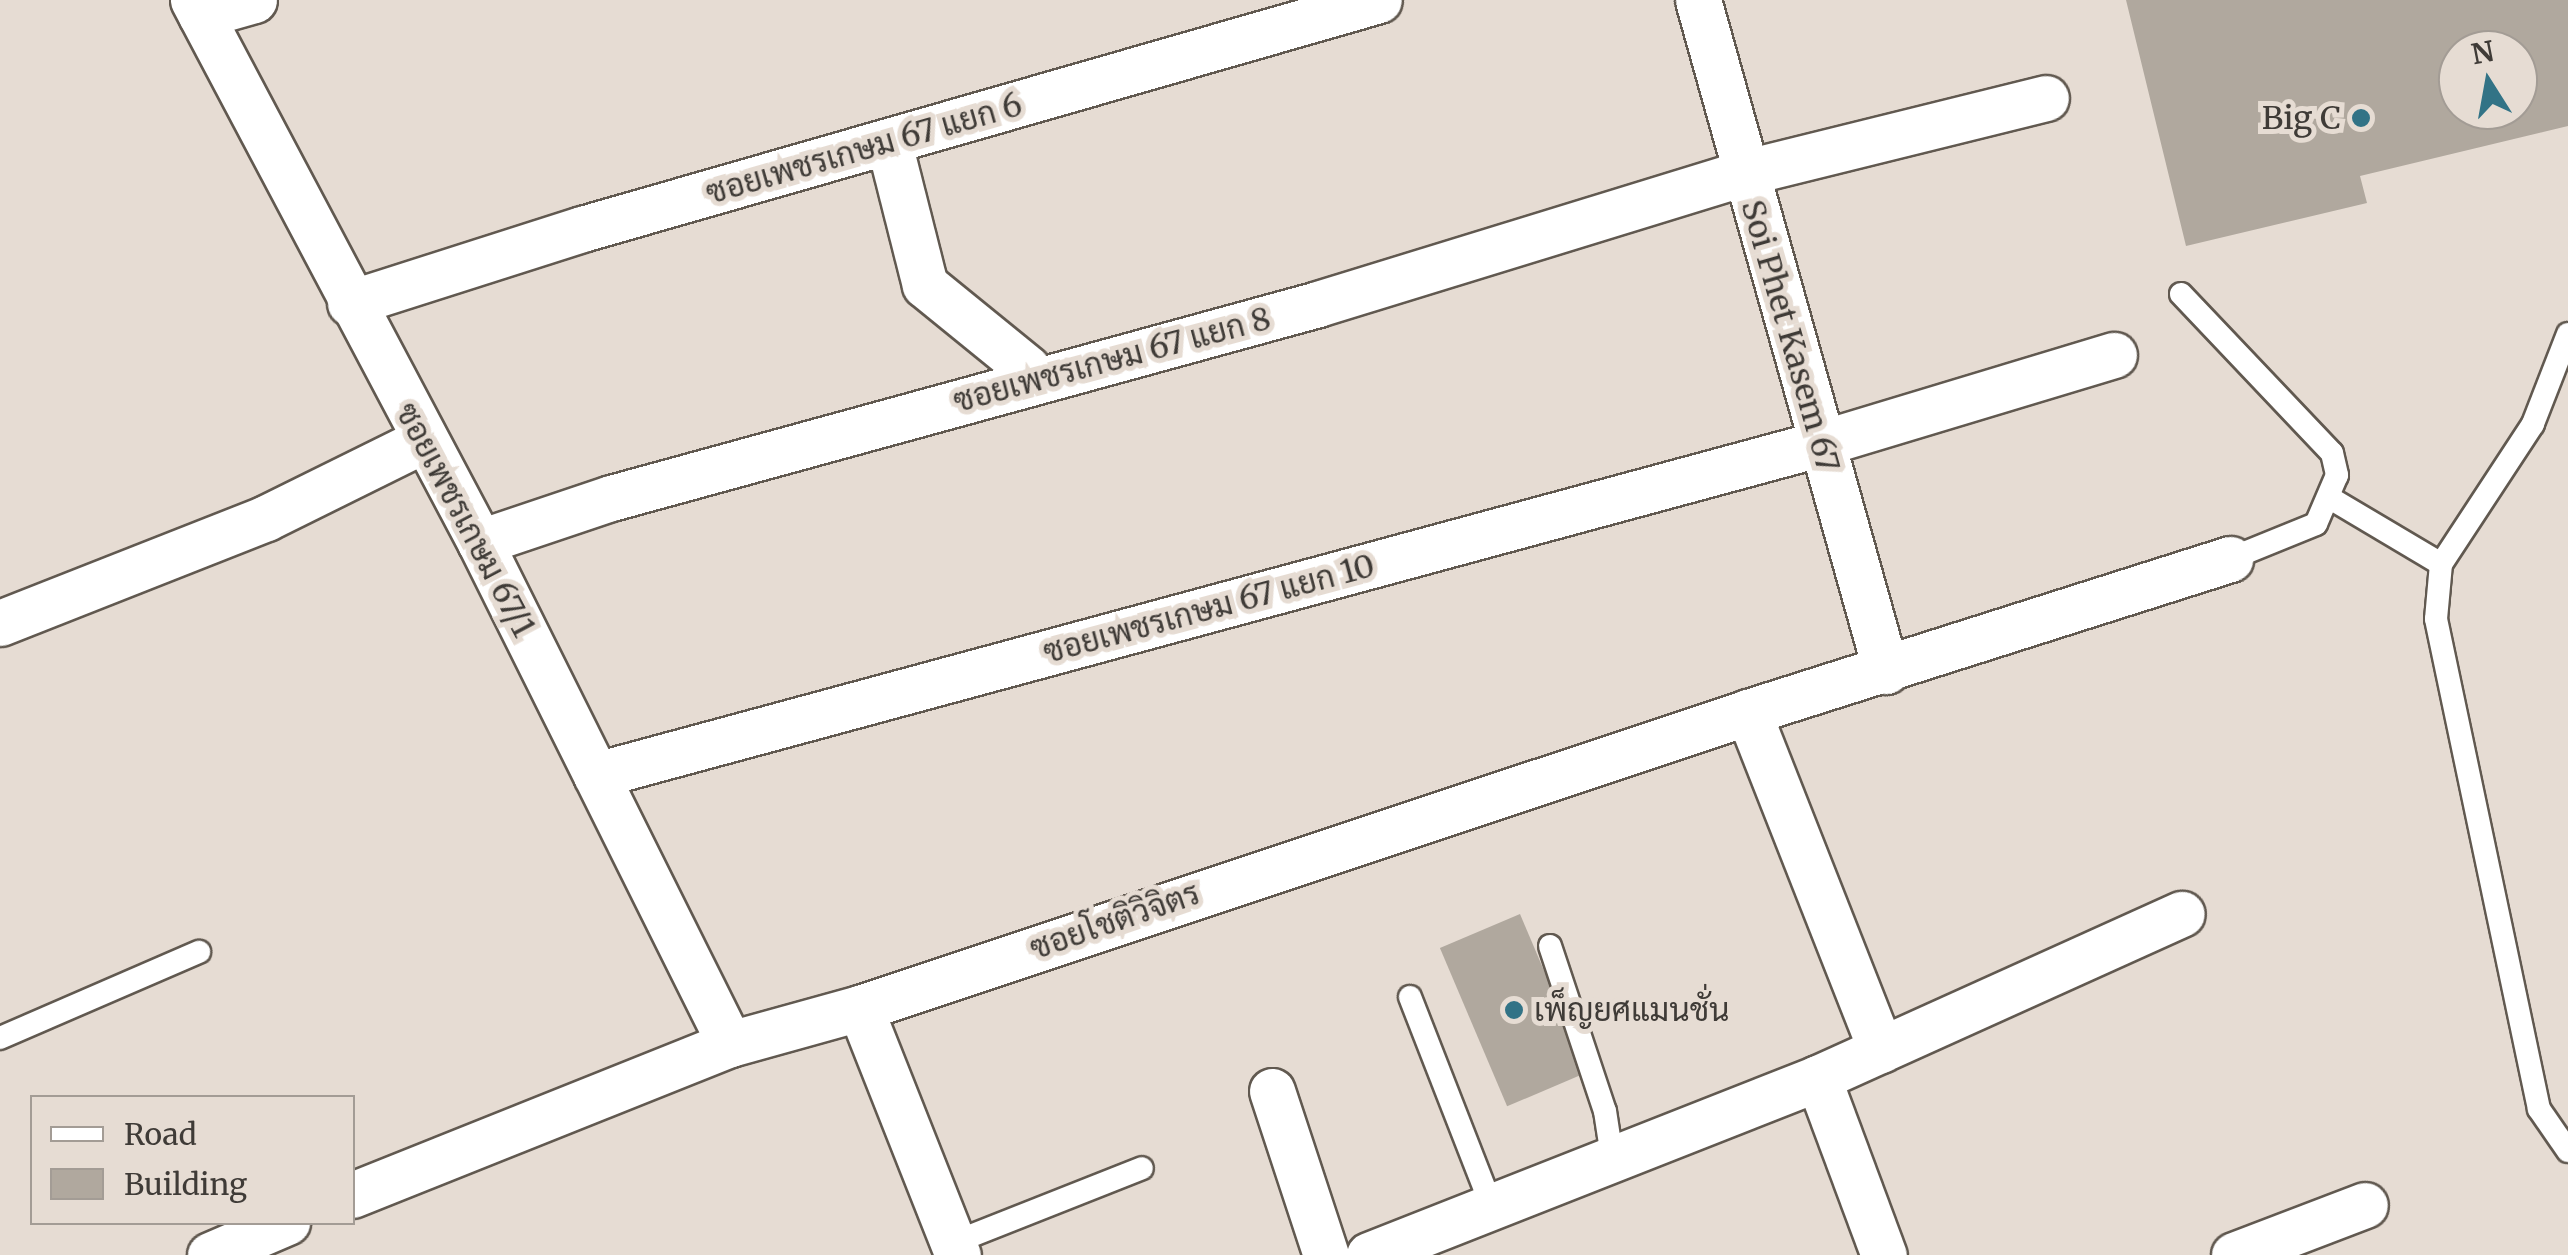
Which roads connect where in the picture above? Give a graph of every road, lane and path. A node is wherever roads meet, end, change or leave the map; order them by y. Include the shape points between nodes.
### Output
1 (254, 0) edge
2 (1379, 0) edge
3 (1698, 0) edge
4 (197, 8) edge
5 (2046, 98) dead end
6 (889, 143) junction
7 (1742, 173) junction
8 (2181, 294) dead end
9 (350, 303) junction
10 (2568, 334) edge
11 (2114, 355) dead end
12 (1027, 368) dead end
13 (422, 440) junction
14 (1822, 443) junction
15 (2330, 498) junction
16 (480, 542) junction
17 (2230, 560) joint
18 (2441, 564) junction
19 (0, 623) edge
20 (1886, 671) junction
21 (1748, 712) junction
22 (596, 775) junction
23 (2182, 914) dead end
24 (1550, 946) dead end
25 (199, 952) dead end
26 (1410, 996) dead end
27 (860, 1008) junction
28 (0, 1038) edge
29 (730, 1044) junction
30 (1881, 1050) junction
31 (1818, 1078) junction
32 (1272, 1090) dead end
33 (2568, 1151) edge
34 (1612, 1157) junction
35 (1142, 1168) dead end
36 (355, 1194) edge
37 (2365, 1205) dead end
38 (1492, 1210) junction
39 (280, 1225) edge
40 (955, 1249) edge
41 (210, 1255) edge
42 (1326, 1255) edge
43 (1369, 1255) edge
44 (1884, 1255) edge
45 (2234, 1255) edge

1 - 4 street
2 - 6 street, ซอยเพชรเกษม 67 แยก 6
3 - 7 street, Soi Phet Kasem 67
4 - 9 street, ซอยเพชรเกษม 67/1
5 - 7 street, ซอยเพชรเกษม 67 แยก 8
6 - 9 street, ซอยเพชรเกษม 67 แยก 6
6 - 12 street via 924,286
7 - 14 street, Soi Phet Kasem 67
7 - 16 street, ซอยเพชรเกษม 67 แยก 8 via 1318,304 611,498
8 - 15 lane via 2332,453 2337,474
9 - 13 street, ซอยเพชรเกษม 67/1
10 - 18 lane via 2534,424
11 - 14 street, ซอยเพชรเกษม 67 แยก 10
13 - 16 street, ซอยเพชรเกษม 67/1
13 - 19 street via 266,518
14 - 20 street, Soi Phet Kasem 67
14 - 22 street, ซอยเพชรเกษม 67 แยก 10
15 - 17 lane via 2316,524
15 - 18 lane
16 - 22 street, ซอยเพชรเกษม 67/1
17 - 20 street, ซอยโชติวิจิตร
18 - 33 lane via 2436,619 2443,664 2514,1007 2539,1109
20 - 21 street, ซอยโชติวิจิตร
21 - 27 street, ซอยโชติวิจิตร
21 - 30 street
22 - 29 street, ซอยเพชรเกษม 67/1
23 - 30 street
24 - 34 lane via 1605,1111
25 - 28 lane
26 - 38 lane
27 - 29 street, ซอยโชติวิจิตร
27 - 40 street
29 - 36 street, ซอยโชติวิจิตร
30 - 31 street
31 - 34 street
31 - 44 street
32 - 42 street
34 - 38 street
35 - 40 lane
37 - 45 street
38 - 43 street
39 - 41 street

